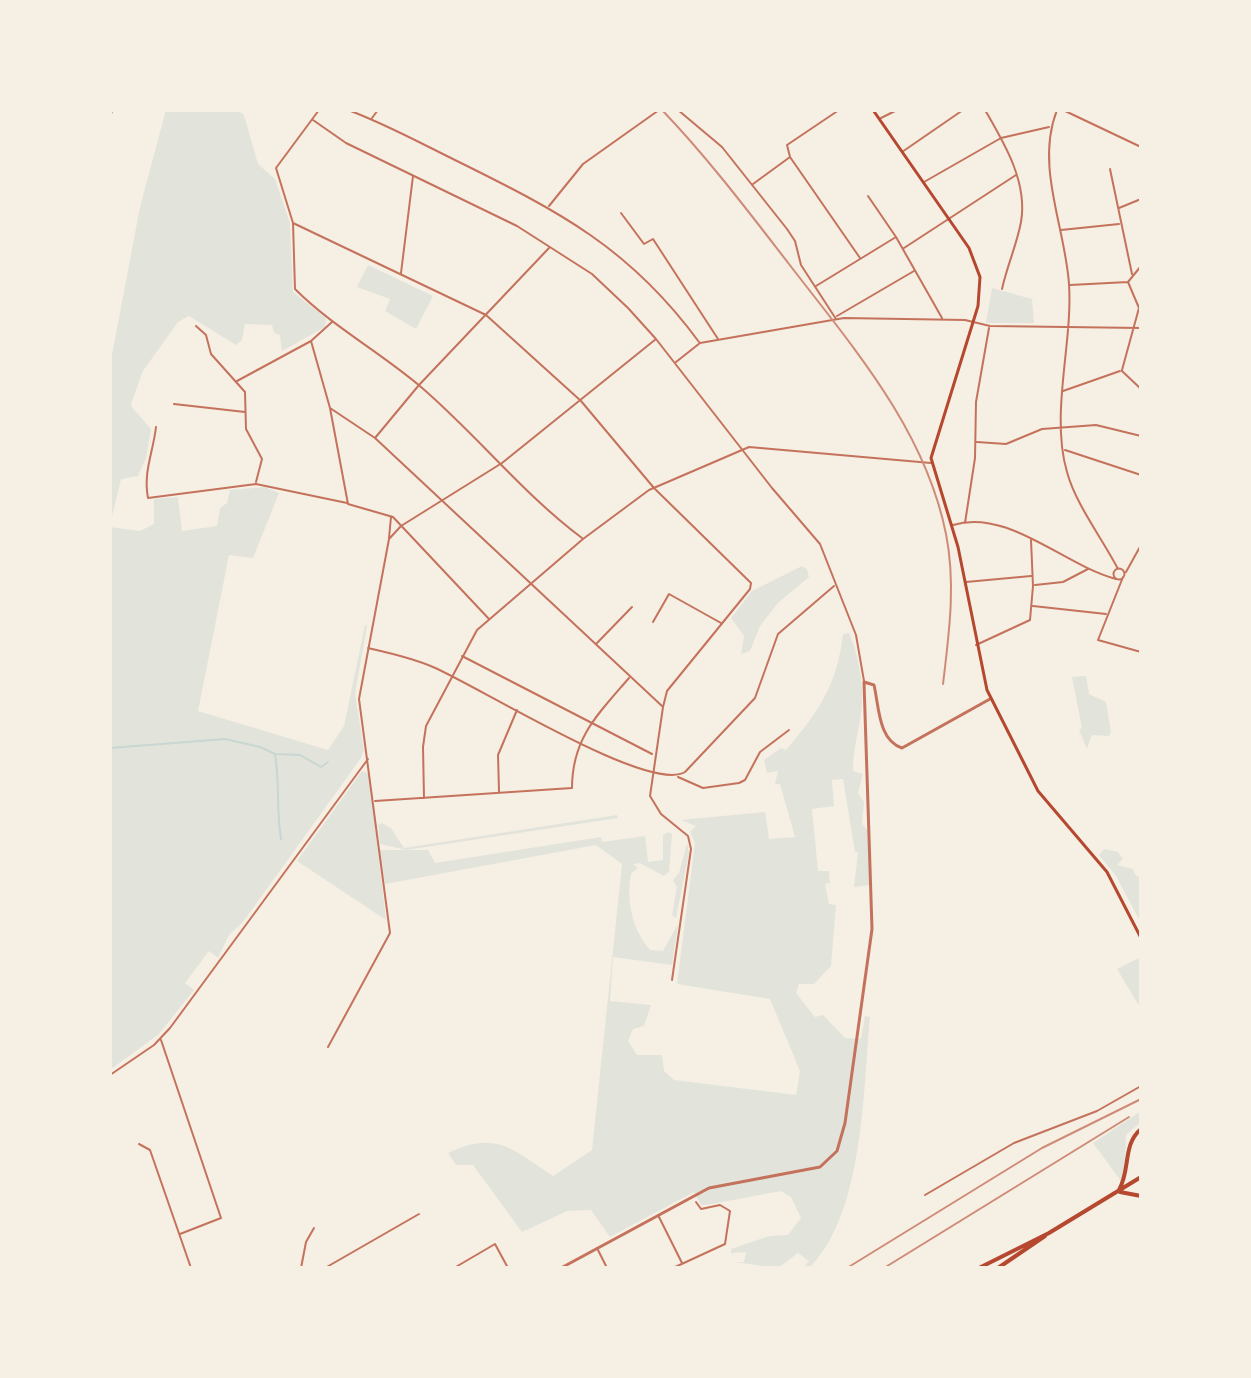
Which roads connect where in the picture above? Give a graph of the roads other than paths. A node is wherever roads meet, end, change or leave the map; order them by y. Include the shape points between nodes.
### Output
1 (319, 110) edge
2 (348, 110) edge
3 (378, 110) edge
4 (659, 110) edge
5 (678, 110) edge
6 (839, 110) edge
7 (873, 110) edge
8 (897, 110) edge
9 (963, 110) edge
10 (985, 110) edge
11 (1057, 110) edge
12 (1063, 110) edge
13 (371, 119) junction
14 (879, 119) junction
15 (313, 120) junction
16 (1051, 127) junction
17 (1001, 138) junction
18 (1141, 147) edge
19 (902, 152) junction
20 (790, 157) junction
21 (1110, 169) dead end
22 (1017, 175) junction
23 (414, 176) junction
24 (923, 182) junction
25 (752, 184) junction
26 (868, 196) dead end
27 (1141, 199) edge
28 (549, 206) junction
29 (1117, 209) junction
30 (621, 213) dead end
31 (948, 219) junction
32 (293, 223) junction
33 (1121, 224) junction
34 (1060, 230) junction
35 (896, 237) junction
36 (550, 247) junction
37 (903, 249) junction
38 (860, 258) junction
39 (1141, 266) edge
40 (915, 270) junction
41 (400, 274) junction
42 (1132, 274) junction
43 (1128, 282) junction
44 (1069, 285) junction
45 (815, 287) junction
46 (1002, 289) dead end
47 (1140, 305) edge
48 (486, 315) junction
49 (836, 318) junction
50 (942, 319) junction
51 (333, 322) junction
52 (973, 322) junction
53 (196, 326) dead end
54 (990, 326) junction
55 (1068, 326) junction
56 (1134, 327) junction
57 (1141, 328) edge
58 (656, 339) junction
59 (718, 340) junction
60 (311, 341) junction
61 (700, 343) junction
62 (675, 363) junction
63 (1122, 370) junction
64 (237, 381) junction
65 (419, 385) junction
66 (1141, 389) edge
67 (1063, 391) junction
68 (581, 401) junction
69 (174, 404) dead end
70 (330, 408) junction
71 (246, 412) junction
72 (156, 427) dead end
73 (1063, 427) junction
74 (1141, 436) edge
75 (375, 438) junction
76 (976, 442) junction
77 (741, 450) junction
78 (1064, 450) junction
79 (502, 463) junction
80 (932, 463) junction
81 (1141, 475) edge
82 (256, 484) junction
83 (654, 488) junction
84 (443, 501) junction
85 (348, 504) junction
86 (391, 516) junction
87 (965, 523) junction
88 (951, 525) junction
89 (401, 526) junction
90 (389, 539) junction
91 (583, 539) junction
92 (1031, 539) junction
93 (1141, 545) edge
94 (1088, 568) junction
95 (1118, 569) junction
96 (1124, 573) junction
97 (1114, 574) junction
98 (1032, 576) junction
99 (1109, 577) junction
100 (1117, 579) junction
101 (964, 582) junction
102 (531, 584) junction
103 (835, 585) junction
104 (1120, 585) junction
105 (1033, 586) junction
106 (1031, 606) junction
107 (632, 607) dead end
108 (1106, 614) junction
109 (489, 619) junction
110 (653, 622) dead end
111 (723, 624) junction
112 (596, 644) junction
113 (976, 645) junction
114 (367, 648) junction
115 (1141, 652) edge
116 (461, 655) junction
117 (450, 675) junction
118 (630, 677) junction
119 (864, 682) junction
120 (990, 699) junction
121 (663, 707) junction
122 (517, 709) junction
123 (591, 723) junction
124 (789, 730) dead end
125 (580, 742) junction
126 (653, 754) junction
127 (369, 757) junction
128 (650, 773) junction
129 (678, 776) junction
130 (500, 792) junction
131 (424, 798) junction
132 (374, 801) junction
133 (1141, 938) edge
134 (672, 980) dead end
135 (161, 1039) junction
136 (328, 1047) dead end
137 (110, 1075) edge
138 (1141, 1086) edge
139 (1141, 1129) edge
140 (1141, 1137) edge
141 (139, 1144) dead end
142 (1141, 1150) edge
143 (1141, 1177) edge
144 (1118, 1192) junction
145 (925, 1195) dead end
146 (1141, 1196) edge
147 (696, 1202) dead end
148 (419, 1214) dead end
149 (658, 1214) junction
150 (314, 1228) dead end
151 (1049, 1233) junction
152 (180, 1234) junction
153 (597, 1248) junction
154 (682, 1264) junction
155 (191, 1268) edge
156 (301, 1268) edge
157 (325, 1268) edge
158 (454, 1268) edge
159 (508, 1268) edge
160 (561, 1268) edge
161 (607, 1268) edge
162 (673, 1268) edge
163 (979, 1268) edge
164 (998, 1268) edge

1 - 15 street
2 - 13 street
3 - 13 street
4 - 28 street via 583,164
5 - 25 street via 713,138
6 - 20 street via 787,145
7 - 14 main road
8 - 14 street
9 - 19 street
10 - 17 street
11 - 16 street
12 - 18 street
13 - 28 street
14 - 19 main road
15 - 23 street via 346,143
15 - 32 street via 276,168
16 - 17 street
16 - 34 street via 1049,167
17 - 22 street
17 - 24 street
19 - 24 main road
20 - 25 street
20 - 38 street
21 - 29 street
22 - 31 street
22 - 46 street via 1021,221
23 - 36 street
23 - 41 street
24 - 31 main road
25 - 45 street via 793,237
26 - 35 street
27 - 29 street
28 - 61 street via 626,261 663,296
29 - 33 street
30 - 59 street via 644,244 653,239
31 - 37 street
31 - 52 main road via 978,268 981,293
32 - 41 street
32 - 51 street via 295,289
33 - 34 street
33 - 42 street
34 - 44 street
35 - 37 street
35 - 38 street
36 - 48 street
36 - 58 street via 592,274
37 - 40 street
38 - 45 street
39 - 42 street
40 - 49 street
40 - 50 street
41 - 48 street
42 - 43 street
43 - 44 street
43 - 47 street
44 - 55 street
45 - 49 street
47 - 56 street
48 - 65 street
48 - 68 street
49 - 50 street
49 - 59 street
50 - 52 street
51 - 60 street
51 - 65 street
52 - 54 street
52 - 80 main road via 933,443
53 - 64 street via 206,335 211,354
54 - 55 street
54 - 76 street via 976,402
55 - 56 street
55 - 67 street
56 - 57 street
56 - 63 street
58 - 62 street
58 - 68 street
59 - 61 street
60 - 64 street
60 - 70 street
61 - 62 street
62 - 77 street
63 - 66 street
63 - 67 street
64 - 71 street via 247,394
65 - 75 street
65 - 79 street
67 - 73 street
68 - 79 street
68 - 83 street
69 - 71 street
70 - 75 street
70 - 85 street
71 - 82 street via 247,435 262,456
72 - 82 street via 143,475 148,498
73 - 74 street via 1104,426
73 - 76 street via 1035,431 1006,444
73 - 78 street
75 - 84 street
76 - 87 street
77 - 80 street
77 - 83 street
77 - 103 street via 820,544
78 - 81 street
78 - 95 street via 1074,490
79 - 84 street
79 - 91 street via 549,514
80 - 88 main road
82 - 85 street
83 - 91 street
83 - 111 street via 751,583
84 - 89 street
84 - 102 street
85 - 86 street
86 - 89 street
86 - 90 street
87 - 88 street
87 - 92 street via 1003,525
88 - 101 main road
89 - 90 street
89 - 109 street
90 - 114 street
91 - 102 street
92 - 94 street
92 - 98 street
93 - 96 street
94 - 99 street
94 - 105 street via 1063,582
95 - 96 street
95 - 97 street
96 - 100 street
96 - 104 street
97 - 99 street
97 - 100 street
98 - 101 street
98 - 105 street
99 - 100 street
100 - 104 street
101 - 113 main road
102 - 109 street
102 - 112 street
103 - 119 street via 856,635
103 - 129 street via 778,634 755,698
104 - 108 street
105 - 106 street
106 - 108 street
106 - 113 street via 1030,620
107 - 112 street
108 - 115 street via 1098,640
109 - 116 street
110 - 111 street via 669,594
111 - 121 street via 667,691
112 - 118 street
113 - 120 main road
114 - 117 street
114 - 127 street via 359,699
116 - 117 street
116 - 123 street
117 - 122 street
117 - 131 street via 423,739
118 - 121 street
118 - 123 street
119 - 120 street via 874,685 883,726 899,748
119 - 149 street via 871,939 843,1138 833,1157 817,1169 723,1183
120 - 133 main road via 1038,791 1107,872
121 - 126 street
122 - 125 street
122 - 130 street via 498,755
123 - 125 street
123 - 126 street
124 - 129 street via 760,752 739,783 703,788
125 - 128 street
125 - 130 street via 572,760 572,788
126 - 128 street
127 - 132 street
127 - 135 street
128 - 129 street
128 - 134 street via 656,808 690,843
130 - 131 street
131 - 132 street
132 - 136 street via 390,933
135 - 137 street
135 - 152 street via 221,1218
138 - 145 street via 1097,1111 1014,1143
139 - 144 main road via 1131,1139 1128,1173
140 - 142 main road
141 - 152 street via 150,1150
143 - 144 main road
144 - 146 main road
144 - 151 main road
147 - 154 street via 701,1209 720,1205 730,1211 725,1244
148 - 157 street
149 - 153 street
149 - 154 street
150 - 156 street
151 - 163 main road
151 - 164 main road
152 - 155 street
153 - 160 street
153 - 161 street
154 - 162 street
158 - 159 street via 495,1244

